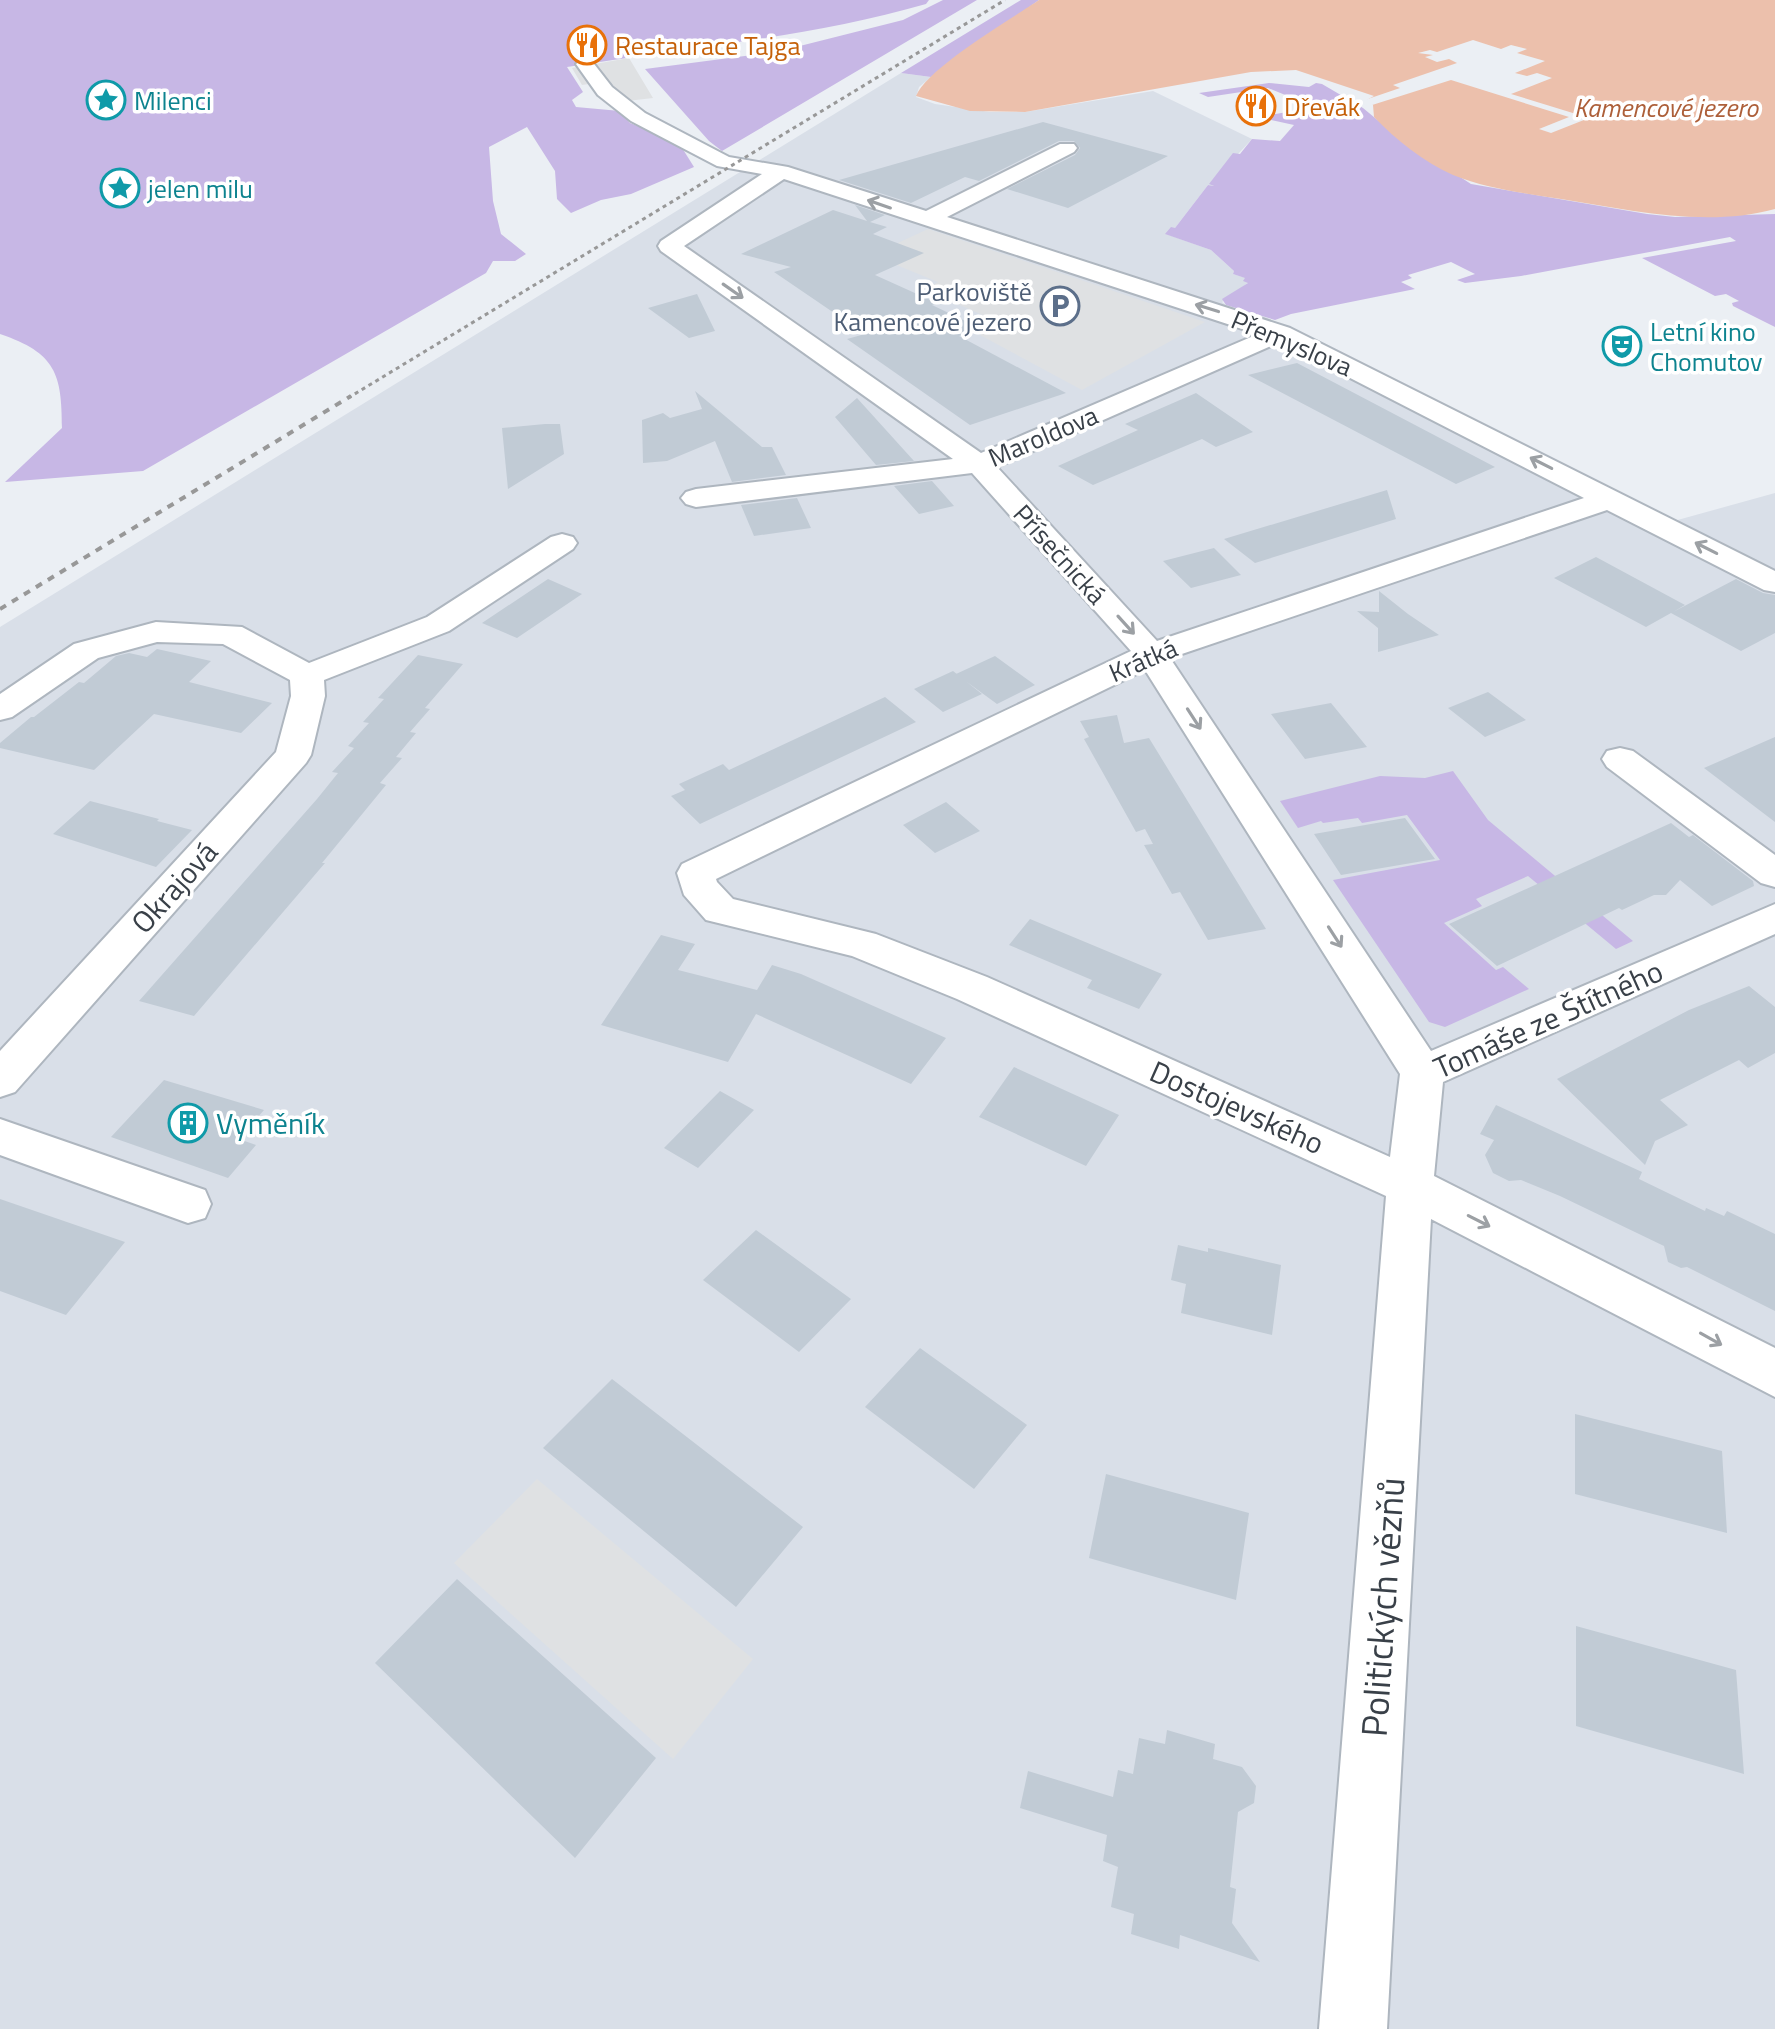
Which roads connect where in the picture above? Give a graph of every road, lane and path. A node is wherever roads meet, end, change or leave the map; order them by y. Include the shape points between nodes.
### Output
1 (585, 64) dead end
2 (1067, 148) dead end
3 (781, 171) junction
4 (925, 220) junction
5 (1281, 333) junction
6 (979, 464) junction
7 (696, 498) dead end
8 (1610, 499) junction
9 (562, 543) dead end
10 (1775, 583) edge
11 (1151, 654) junction
12 (307, 675) junction
13 (0, 710) edge
14 (1620, 759) dead end
15 (696, 873) joint
16 (1775, 874) edge
17 (1775, 918) edge
18 (1422, 1073) junction
19 (0, 1080) edge
20 (0, 1137) edge
21 (1410, 1186) junction
22 (188, 1204) dead end
23 (1775, 1374) edge
24 (1353, 2029) edge

1 - 3 street, Přemyslova via 605,91 638,117 724,162
2 - 4 street
4 -> 3 street, Přemyslova
3 -> 6 street, Přísečnická via 669,246
5 -> 4 street, Přemyslova
5 - 6 street, Maroldova
8 -> 5 street, Přemyslova
6 - 7 street, Maroldova
6 -> 11 street, Přísečnická
10 -> 8 street, Přemyslova
8 - 11 street, Krátká
9 - 12 street via 438,624
11 - 15 street, Krátká
11 -> 18 street, Přísečnická
12 - 13 street via 230,634 156,632 86,651
12 - 19 street, Okrajová via 308,696 293,755
14 - 16 street
15 - 21 street, Dostojevského via 698,886 720,910 862,944 959,982
17 - 18 street, Tomáše ze Štítného
18 - 21 street, Tomáše ze Štítného
20 - 22 street
21 -> 23 street, Dostojevského
21 - 24 street, Politických vězňů

